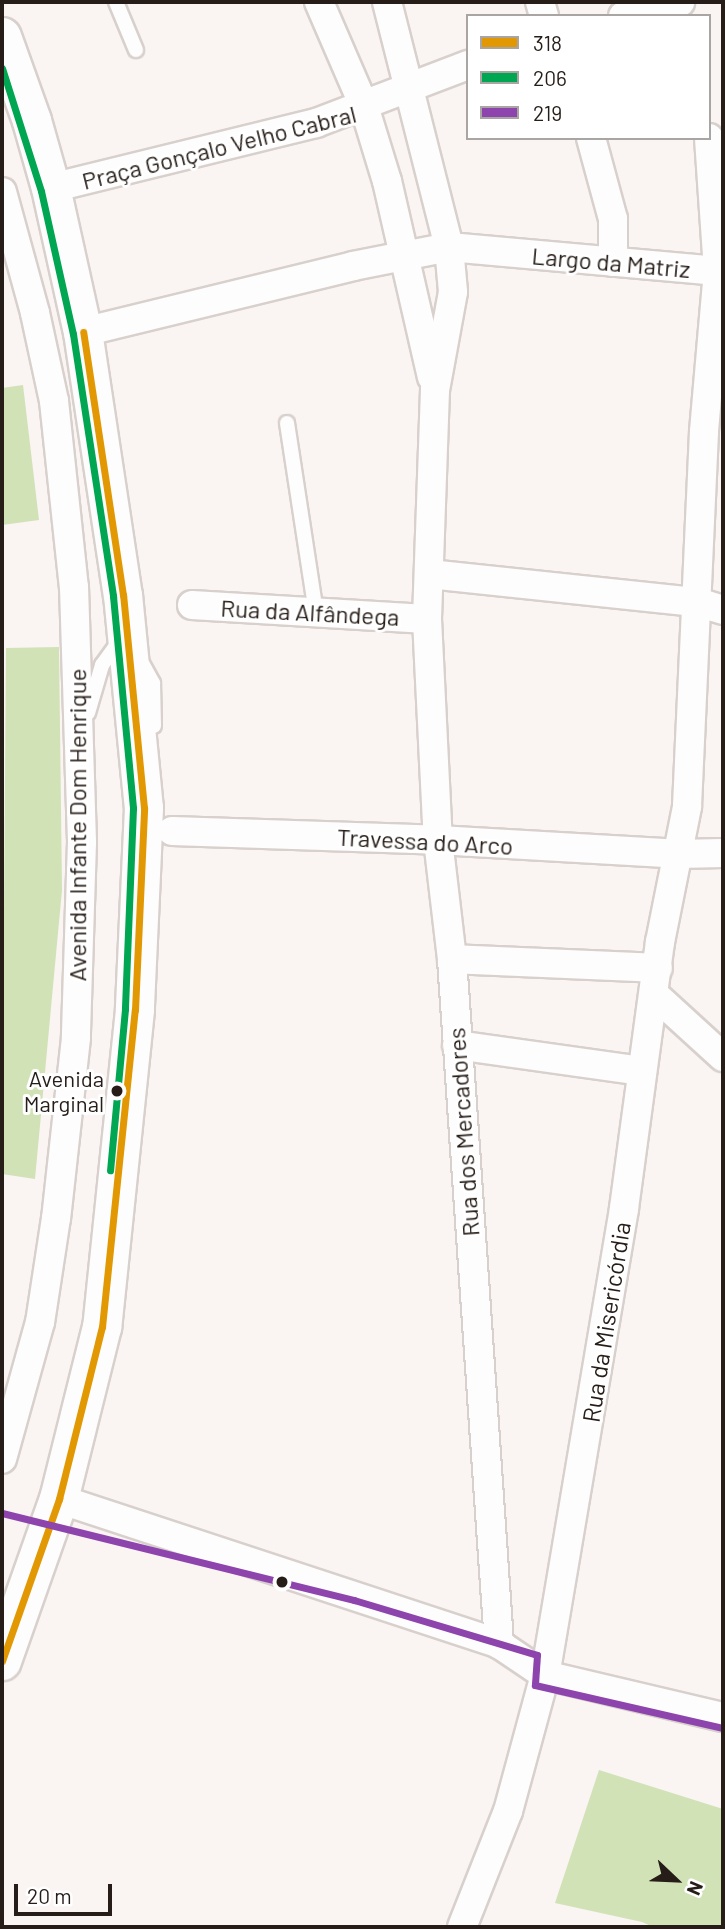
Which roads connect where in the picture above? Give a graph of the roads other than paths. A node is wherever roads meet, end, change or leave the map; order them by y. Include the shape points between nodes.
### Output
1 (116, 2) edge
2 (319, 2) edge
3 (387, 2) edge
4 (678, 7) edge
5 (635, 14) edge
6 (2, 37) edge
7 (135, 50) dead end
8 (466, 66) edge
9 (408, 87) junction
10 (364, 106) junction
11 (592, 140) edge
12 (709, 140) edge
13 (51, 188) junction
14 (2, 192) edge
15 (449, 247) junction
16 (407, 257) junction
17 (613, 262) junction
18 (721, 271) edge
19 (83, 332) junction
20 (435, 390) junction
21 (287, 423) dead end
22 (713, 432) edge
23 (429, 574) junction
24 (192, 605) dead end
25 (710, 606) edge
26 (316, 613) junction
27 (428, 619) junction
28 (126, 631) junction
29 (155, 738) dead end
30 (155, 765) dead end
31 (165, 839) joint
32 (438, 841) junction
33 (723, 853) edge
34 (678, 854) junction
35 (91, 879) dead end
36 (452, 958) junction
37 (656, 981) junction
38 (457, 1045) junction
39 (723, 1057) edge
40 (641, 1071) junction
41 (2, 1459) edge
42 (59, 1499) junction
43 (499, 1644) junction
44 (2, 1661) edge
45 (545, 1675) junction
46 (723, 1717) edge
47 (462, 1927) edge

1 - 7 lane
2 - 10 street
3 - 9 street
4 - 5 street
6 - 13 main road
8 - 9 street
9 - 10 street
9 - 15 street
10 - 13 street, Praça Gonçalo Velho Cabral
10 - 16 street, Praça Gonçalo Velho Cabral
11 - 17 street via 613,219
12 - 18 street
13 - 19 main road
14 - 41 street, Avenida Infante Dom Henrique via 54,401 74,587 82,842 76,1038 56,1217 40,1322
15 - 16 street, Largo da Matriz
15 - 17 street, Largo da Matriz
15 - 20 street via 453,292
16 - 19 street
16 - 20 street
17 - 18 street, Largo da Matriz
18 - 22 street, Largo da Matriz
19 - 28 main road
20 - 23 street
21 - 26 lane
22 - 25 street, Largo da Matriz
23 - 25 street
23 - 27 street
24 - 26 street, Rua da Alfândega
25 - 34 street, Largo da Matriz
26 - 27 street, Rua da Alfândega
27 - 32 street, Rua dos Mercadores
28 - 29 lane via 153,683
28 - 35 lane via 102,665 88,706
28 - 42 main road via 144,808 135,1010 102,1327
30 - 31 lane
31 - 32 street, Travessa do Arco
32 - 34 street, Travessa do Arco
32 - 36 street, Rua dos Mercadores
33 - 34 street, Travessa do Arco
34 - 37 street, Rua da Misericórdia
36 - 37 street
36 - 38 street, Rua dos Mercadores
37 - 39 street
37 - 40 street, Rua da Misericórdia
38 - 40 street
38 - 43 street, Rua dos Mercadores
40 - 45 street, Rua da Misericórdia via 624,1209
42 - 43 street
42 - 44 main road
43 - 45 street
45 - 46 street
45 - 47 street, Rua da Misericórdia via 508,1811

